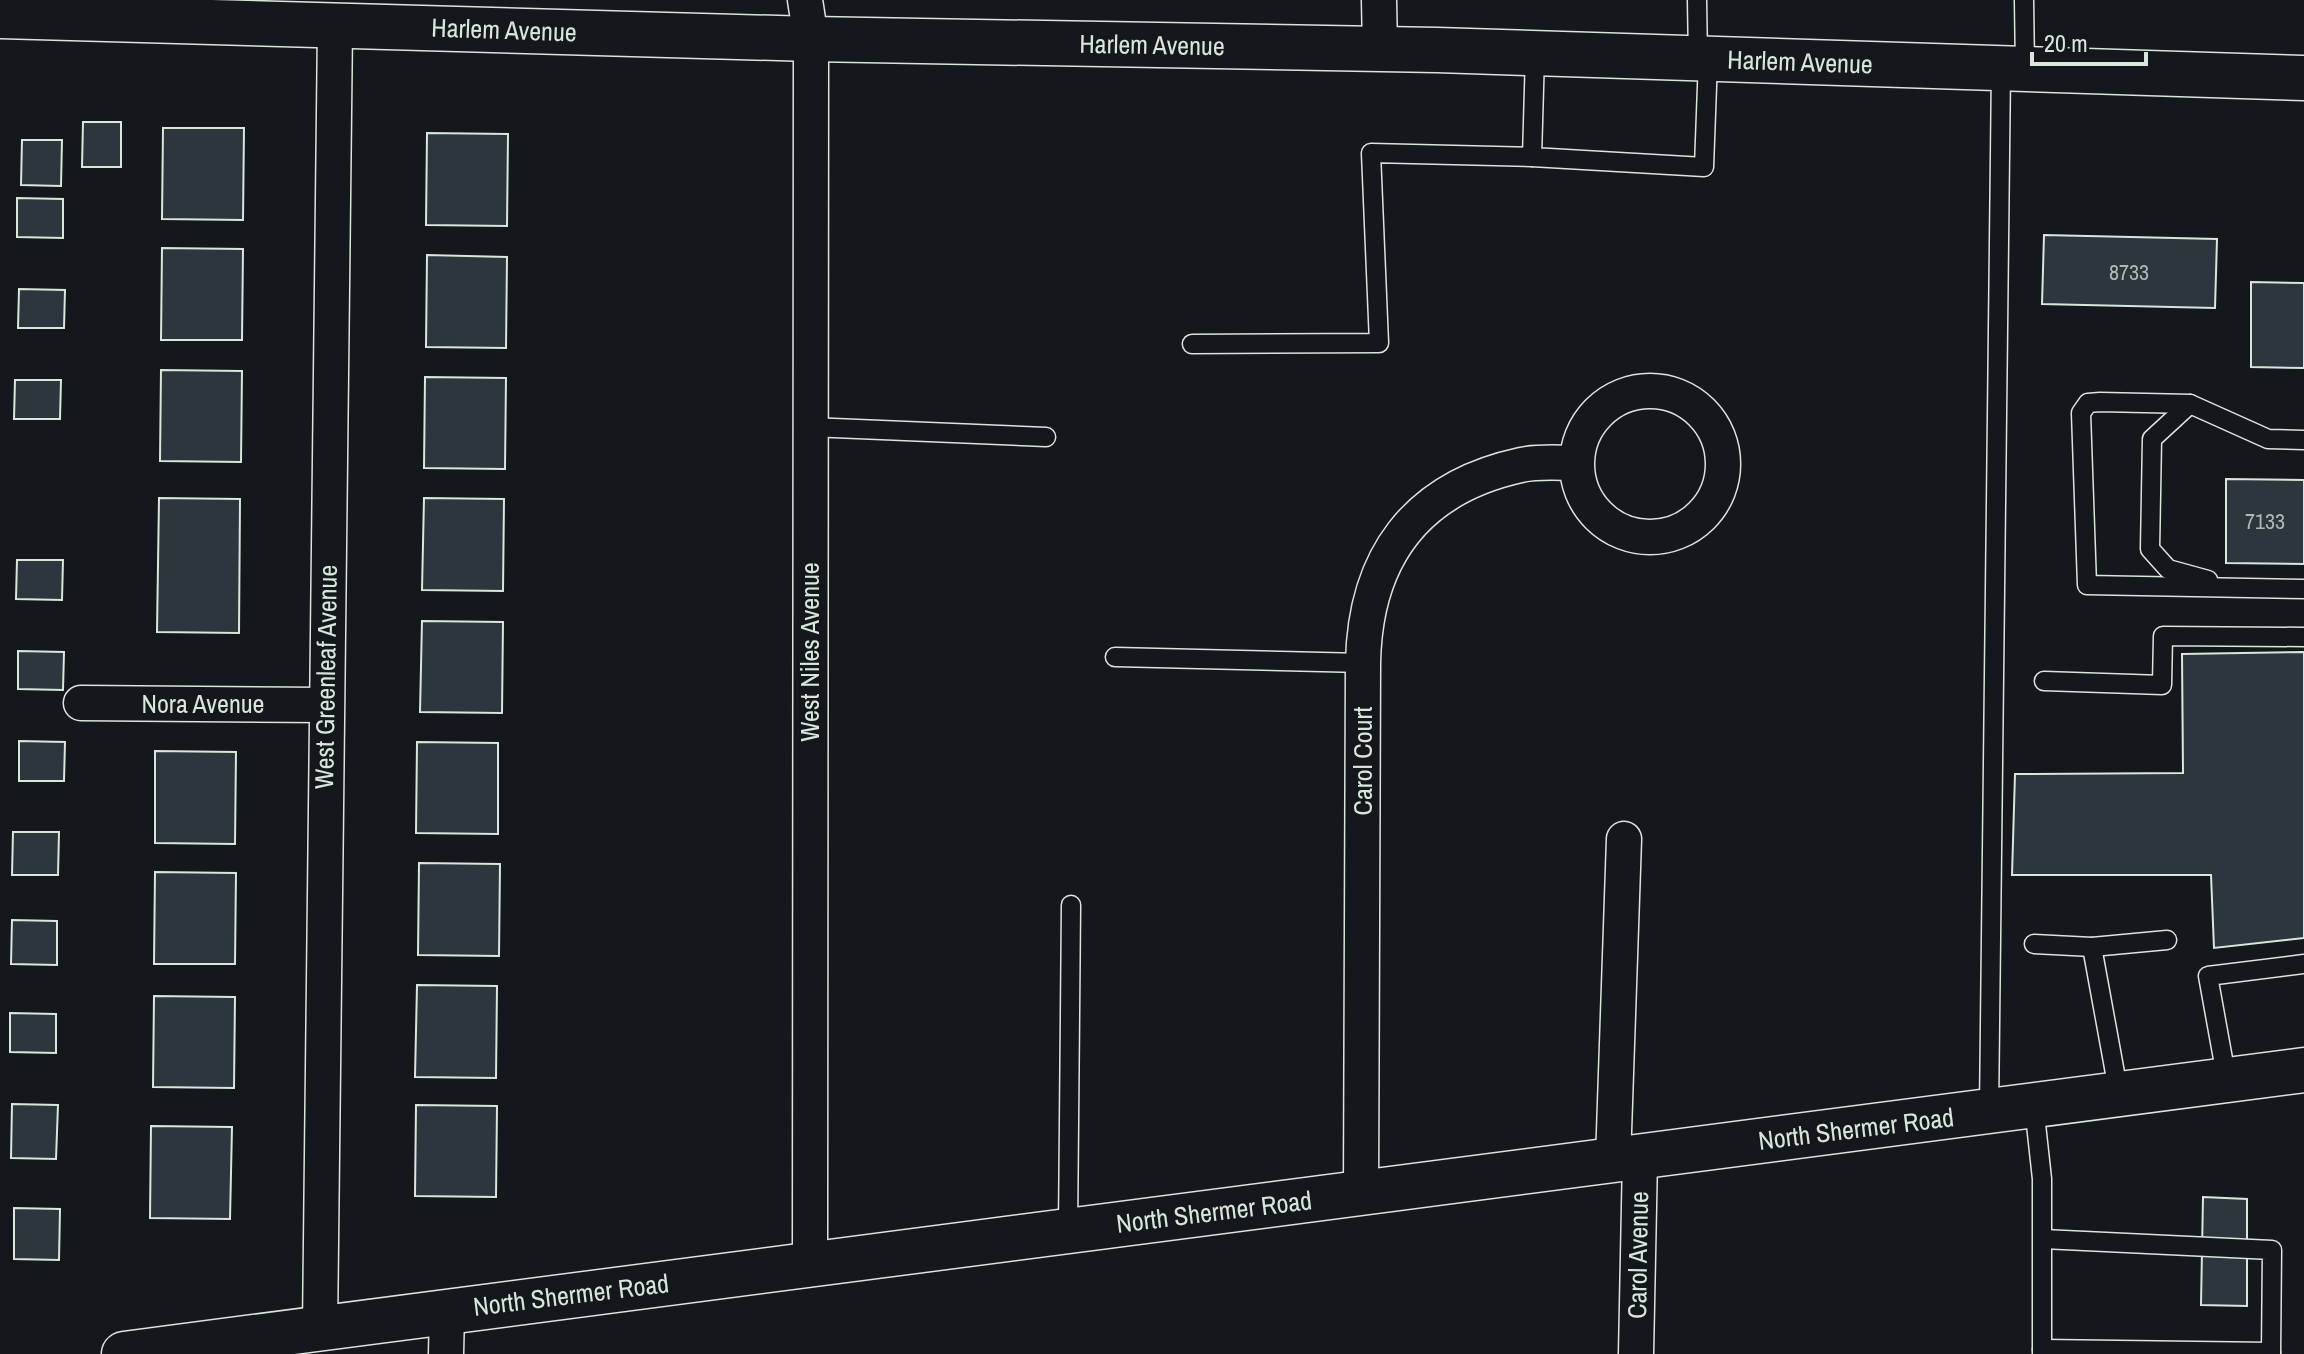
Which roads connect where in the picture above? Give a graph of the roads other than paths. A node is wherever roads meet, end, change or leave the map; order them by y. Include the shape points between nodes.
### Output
1 (1379, 0) edge
2 (1697, 0) edge
3 (2024, 0) edge
4 (221, 11) edge
5 (0, 16) edge
6 (808, 20) edge
7 (335, 26) junction
8 (1380, 49) junction
9 (1535, 54) junction
10 (1703, 59) junction
11 (2013, 69) junction
12 (2304, 78) edge
13 (1532, 157) junction
14 (1192, 344) dead end
15 (2190, 404) junction
16 (810, 427) junction
17 (1046, 437) dead end
18 (2304, 440) edge
19 (1576, 463) junction
20 (2235, 587) junction
21 (2304, 589) edge
22 (2304, 637) edge
23 (1115, 657) dead end
24 (1363, 663) junction
25 (2044, 681) dead end
26 (81, 703) dead end
27 (325, 705) junction
28 (1624, 839) dead end
29 (1071, 905) dead end
30 (2167, 940) dead end
31 (2034, 944) dead end
32 (2092, 947) junction
33 (2304, 964) edge
34 (2304, 1070) edge
35 (2227, 1081) junction
36 (2119, 1095) junction
37 (2034, 1106) junction
38 (1989, 1112) junction
39 (1626, 1159) junction
40 (1361, 1193) junction
41 (1068, 1231) junction
42 (2043, 1239) junction
43 (810, 1264) junction
44 (320, 1329) junction
45 (446, 1333) edge
46 (2042, 1352) edge
47 (2271, 1353) edge
48 (124, 1354) edge
49 (1636, 1354) edge

1 - 8 street
2 - 10 lane
3 - 11 lane
4 - 5 main road, Harlem Avenue
4 - 7 main road, Harlem Avenue
6 - 7 main road, Harlem Avenue
6 - 8 main road, Harlem Avenue
6 - 16 street, West Niles Avenue
7 - 27 street, West Greenleaf Avenue
8 - 9 main road, Harlem Avenue
9 - 10 main road, Harlem Avenue
9 - 13 lane
10 - 11 main road, Harlem Avenue
10 - 13 lane via 1704,167
11 - 12 main road, Harlem Avenue
11 - 38 lane
13 - 14 lane via 1371,153 1379,343
15 - 18 lane via 2268,439
15 - 20 lane via 2152,439 2150,549 2168,569
15 - 20 lane via 2100,402 2088,403 2081,413 2087,585
16 - 17 lane
16 - 43 street, West Niles Avenue
19 - 19 street via 1579,486 1598,515 1627,534 1649,538 1673,535 1693,524 1720,486 1723,463 1719,440 1692,404 1649,391 1607,404 1591,420
19 - 24 street, Carol Court via 1523,464 1466,483 1402,532 1368,600
20 - 21 lane
22 - 25 lane via 2163,636 2162,685
23 - 24 lane
24 - 40 street, Carol Court
26 - 27 street, Nora Avenue
27 - 44 street, West Greenleaf Avenue
28 - 39 street, Carol Avenue
29 - 41 lane
30 - 32 lane
31 - 32 lane
32 - 36 lane
33 - 35 lane via 2208,976
34 - 35 main road, North Shermer Road
35 - 36 main road, North Shermer Road
36 - 37 main road, North Shermer Road
37 - 38 main road, North Shermer Road
37 - 42 lane
38 - 39 main road, North Shermer Road
39 - 40 main road, North Shermer Road
39 - 49 street, Carol Avenue
40 - 41 main road, North Shermer Road
41 - 43 main road, North Shermer Road
42 - 46 lane
42 - 47 lane via 2272,1250
43 - 45 main road, North Shermer Road
44 - 45 main road, North Shermer Road
44 - 48 main road, North Shermer Road
46 - 47 lane

